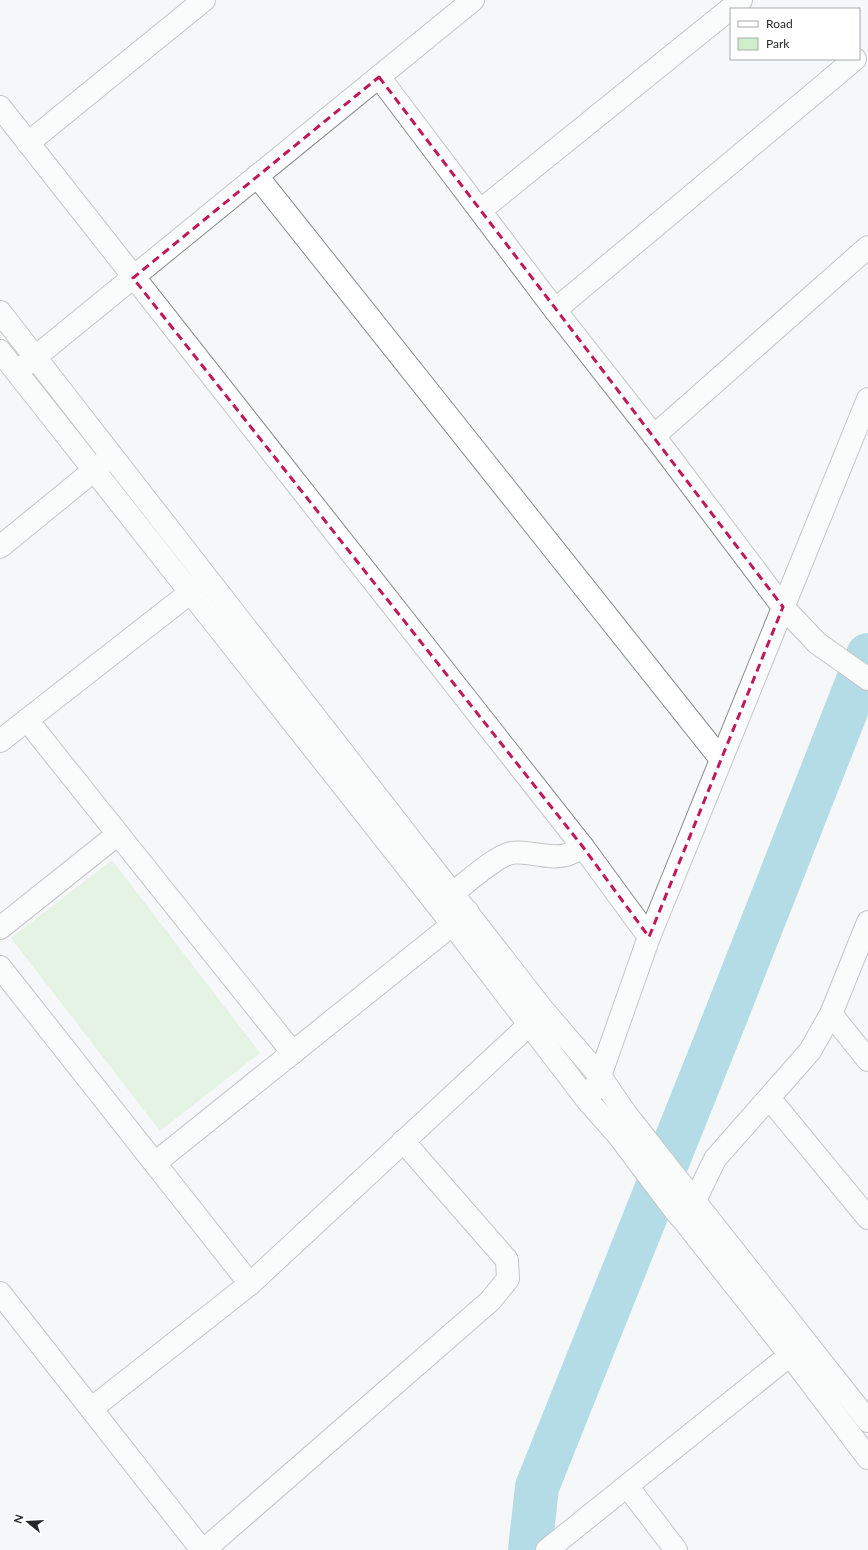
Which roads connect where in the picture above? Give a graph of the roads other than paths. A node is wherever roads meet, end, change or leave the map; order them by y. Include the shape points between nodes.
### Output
1 (204, 0) edge
2 (472, 0) edge
3 (741, 0) edge
4 (731, 8) edge
5 (730, 9) edge
6 (868, 48) edge
7 (860, 54) edge
8 (854, 60) edge
9 (379, 77) junction
10 (0, 107) edge
11 (28, 143) junction
12 (257, 176) junction
13 (481, 210) junction
14 (868, 246) edge
15 (133, 278) junction
16 (555, 310) junction
17 (0, 312) edge
18 (0, 351) edge
19 (35, 357) junction
20 (17, 372) junction
21 (868, 399) edge
22 (654, 436) junction
23 (112, 456) junction
24 (94, 470) junction
25 (0, 547) edge
26 (208, 579) junction
27 (190, 592) junction
28 (783, 607) junction
29 (868, 679) edge
30 (27, 720) junction
31 (0, 741) edge
32 (720, 758) junction
33 (118, 834) junction
34 (583, 847) junction
35 (453, 893) junction
36 (460, 918) junction
37 (868, 922) edge
38 (0, 928) edge
39 (649, 937) junction
40 (0, 967) edge
41 (830, 1014) junction
42 (537, 1018) junction
43 (293, 1053) junction
44 (868, 1060) edge
45 (600, 1076) junction
46 (769, 1098) junction
47 (588, 1101) junction
48 (403, 1141) junction
49 (155, 1163) junction
50 (689, 1193) junction
51 (680, 1217) junction
52 (868, 1218) edge
53 (250, 1284) junction
54 (0, 1293) edge
55 (798, 1349) junction
56 (91, 1408) junction
57 (868, 1421) edge
58 (868, 1458) edge
59 (627, 1486) junction
60 (203, 1550) edge
61 (547, 1550) edge
62 (676, 1550) edge

1 - 11 street
2 - 9 street
3 - 4 street
5 - 13 street
6 - 7 street
8 - 16 street
9 - 12 street
9 - 13 street
10 - 11 street
11 - 15 street
12 - 15 street
12 - 32 street
13 - 16 street
14 - 22 street
15 - 19 street
15 - 34 street
16 - 22 street
17 - 19 street
18 - 20 street
19 - 20 street
19 - 23 street
20 - 24 street
21 - 28 street
22 - 28 street
23 - 24 street
23 - 26 street
24 - 25 street
24 - 27 street
26 - 27 street
26 - 35 street
27 - 30 street
27 - 36 street
28 - 29 street via 817,643
28 - 32 street
30 - 31 street
30 - 33 street
32 - 39 street
33 - 38 street
33 - 43 street
34 - 35 street via 565,855 553,856 510,853 500,857
34 - 39 street
35 - 36 street
36 - 42 street
36 - 43 street
37 - 41 street
39 - 45 street
40 - 49 street
41 - 44 street
41 - 46 street via 810,1052
42 - 45 street
42 - 47 street
42 - 48 street
43 - 49 street
45 - 47 street
45 - 50 street via 626,1114
46 - 50 street via 715,1159
46 - 52 street
47 - 51 street via 618,1135
48 - 53 street
48 - 60 street via 507,1260 508,1279 490,1301
49 - 53 street
50 - 51 street
50 - 55 street
51 - 55 street
53 - 56 street
54 - 56 street
55 - 57 street
55 - 58 street
55 - 59 street
56 - 60 street
59 - 61 street
59 - 62 street

